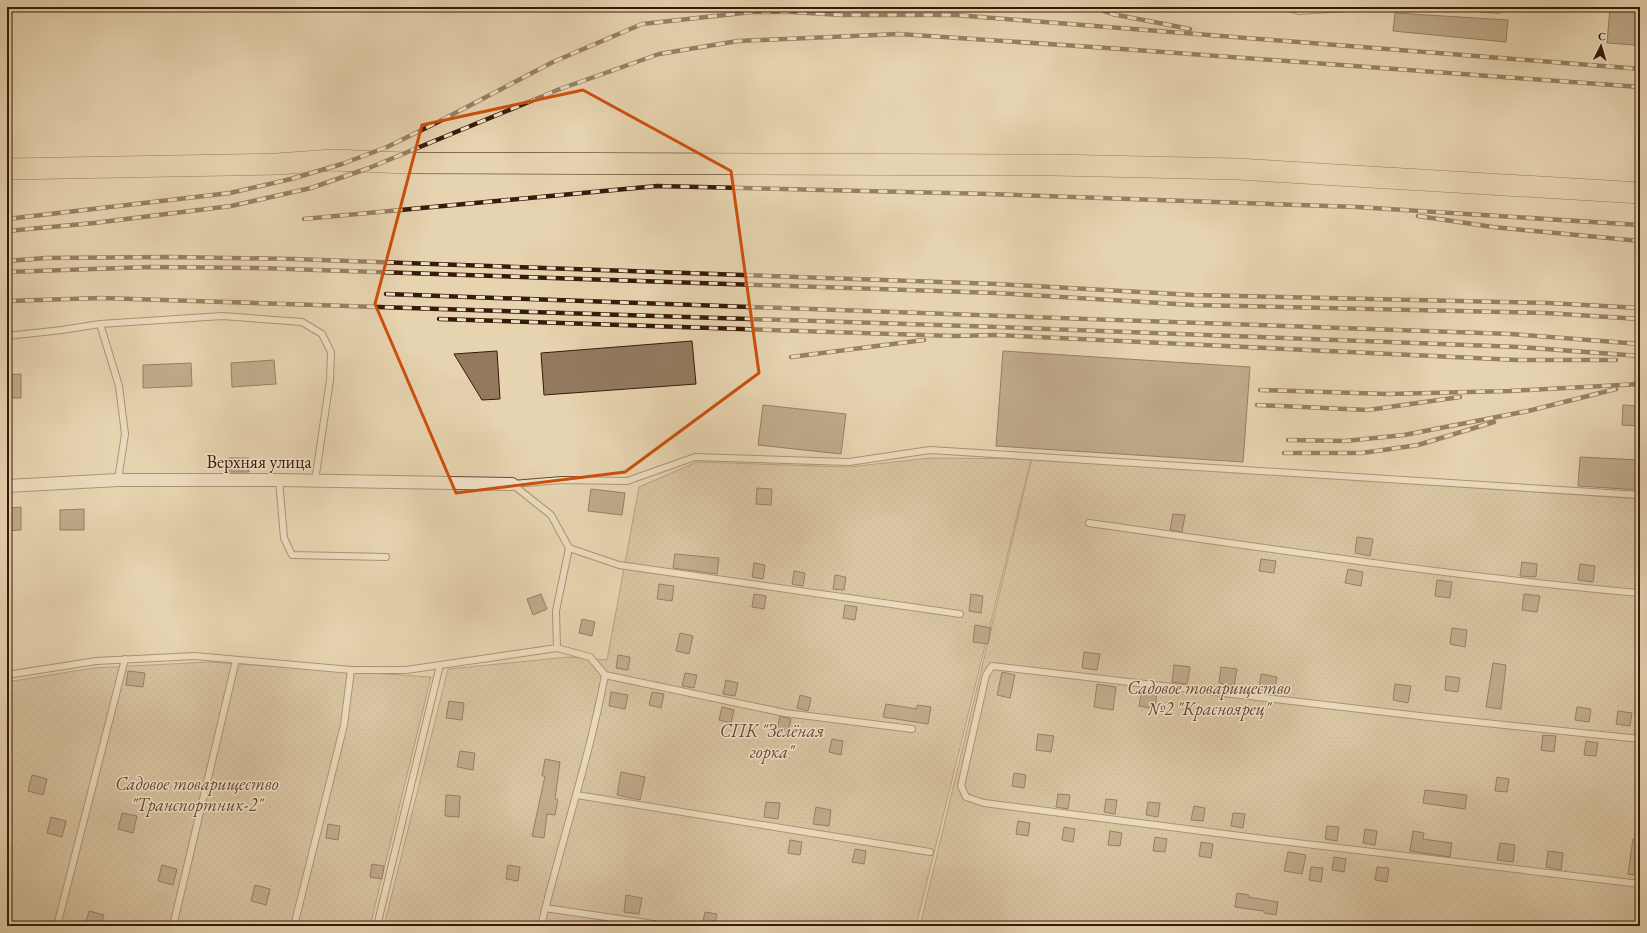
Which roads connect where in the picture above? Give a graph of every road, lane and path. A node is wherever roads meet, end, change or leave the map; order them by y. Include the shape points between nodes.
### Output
1 (1287, 7) edge
2 (1360, 7) edge
3 (1465, 7) edge
4 (1498, 10) dead end
5 (7, 169) edge
6 (1640, 193) edge
7 (100, 324) junction
8 (7, 336) edge
9 (118, 480) junction
10 (279, 480) junction
11 (315, 480) junction
12 (512, 484) junction
13 (7, 486) edge
14 (1640, 495) edge
15 (1089, 523) dead end
16 (569, 548) junction
17 (386, 557) dead end
18 (1640, 593) edge
19 (960, 614) dead end
20 (557, 648) junction
21 (125, 660) junction
22 (236, 660) junction
23 (440, 665) junction
24 (351, 670) junction
25 (7, 675) edge
26 (605, 675) junction
27 (912, 729) dead end
28 (1640, 739) edge
29 (577, 796) junction
30 (930, 852) dead end
31 (1640, 884) edge
32 (545, 908) junction
33 (57, 926) edge
34 (173, 926) edge
35 (294, 926) edge
36 (377, 926) edge
37 (541, 926) edge
38 (666, 926) edge

1 - 2 lane via 1299,11
3 - 4 lane
5 - 6 highway via 278,164 333,160 407,164 1054,165 1237,169
7 - 8 lane
7 - 9 lane via 119,386 125,434
7 - 11 lane via 222,316 302,322 322,334 331,352 330,373
9 - 10 street, Верхняя улица
9 - 13 street, Верхняя улица
10 - 11 street, Верхняя улица
10 - 17 lane via 284,538 292,555
11 - 12 street, Верхняя улица
12 - 14 lane via 562,480 627,481 695,457 848,462 930,450
12 - 16 lane via 551,515
15 - 18 lane via 1268,549
16 - 19 lane via 619,566
16 - 20 lane via 556,611
20 - 23 lane
20 - 26 lane via 590,657
21 - 22 lane via 195,656
21 - 25 lane via 96,661
21 - 33 lane
22 - 24 lane
22 - 34 lane
23 - 24 lane via 406,670
23 - 36 lane
24 - 35 lane via 344,725
26 - 27 lane via 785,713
26 - 29 lane
28 - 31 lane via 992,666 986,675 961,786 966,797 984,803
29 - 30 lane
29 - 32 lane
32 - 37 lane
32 - 38 lane

